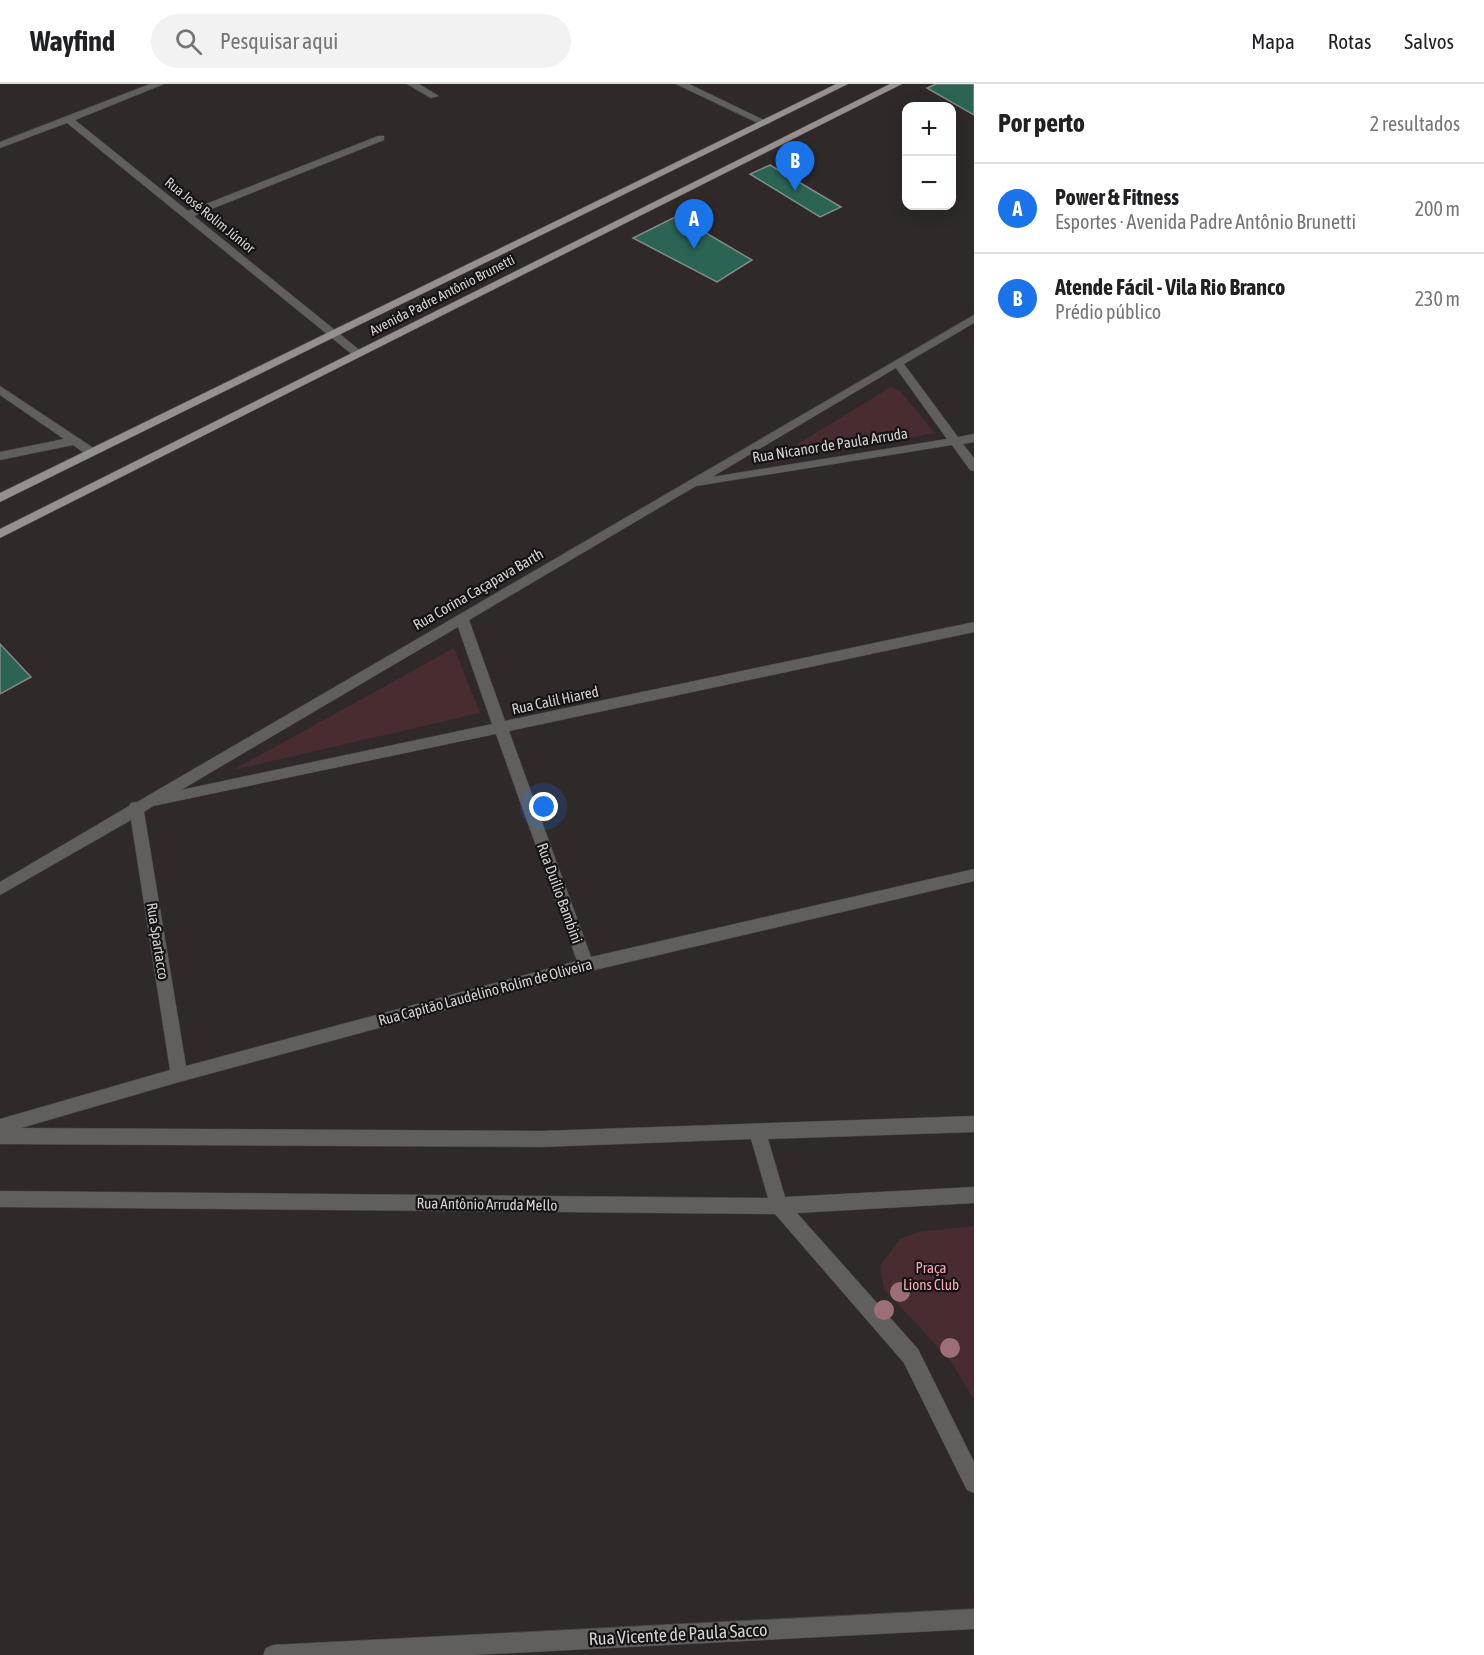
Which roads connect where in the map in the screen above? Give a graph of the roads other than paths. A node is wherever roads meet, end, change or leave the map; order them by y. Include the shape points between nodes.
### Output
1 (159, 84) edge
2 (412, 84) edge
3 (681, 84) edge
4 (843, 84) edge
5 (897, 84) edge
6 (434, 96) dead end
7 (68, 119) junction
8 (765, 123) junction
9 (381, 138) dead end
10 (0, 145) edge
11 (187, 216) junction
12 (974, 318) edge
13 (334, 335) junction
14 (358, 354) junction
15 (898, 363) junction
16 (0, 390) edge
17 (974, 438) edge
18 (75, 441) junction
19 (956, 442) junction
20 (91, 452) junction
21 (0, 456) edge
22 (974, 467) edge
23 (690, 484) junction
24 (0, 498) edge
25 (0, 534) edge
26 (461, 618) junction
27 (974, 627) edge
28 (501, 728) junction
29 (139, 805) junction
30 (974, 875) edge
31 (0, 889) edge
32 (586, 965) junction
33 (180, 1075) junction
34 (974, 1124) edge
35 (0, 1127) edge
36 (758, 1134) junction
37 (0, 1136) edge
38 (974, 1195) edge
39 (0, 1198) edge
40 (779, 1206) junction
41 (974, 1483) edge
42 (974, 1619) edge
43 (273, 1655) edge

1 - 7 street
2 - 6 street
3 - 8 street
4 - 8 main road, Avenida Padre Antônio Brunetti
5 - 14 main road, Avenida Padre Antônio Brunetti
7 - 10 street
7 - 11 street, Rua José Rolim Júnior
8 - 13 main road, Avenida Padre Antônio Brunetti
9 - 11 street
11 - 13 street, Rua José Rolim Júnior
12 - 15 street, Rua Corina Caçapava Barth
13 - 14 street, Rua José Rolim Júnior
13 - 20 main road, Avenida Padre Antônio Brunetti
14 - 25 main road, Avenida Padre Antônio Brunetti
15 - 19 street
15 - 23 street, Rua Corina Caçapava Barth
16 - 18 street
17 - 19 street, Rua Nicanor de Paula Arruda
18 - 20 street
18 - 21 street
19 - 22 street
19 - 23 street, Rua Nicanor de Paula Arruda
20 - 24 main road, Avenida Padre Antônio Brunetti
23 - 26 street, Rua Corina Caçapava Barth
26 - 28 street, Rua Duílio Bambini
26 - 29 street, Rua Corina Caçapava Barth
27 - 28 street, Rua Calil Hiared
28 - 29 street, Rua Calil Hiared
28 - 32 street, Rua Duílio Bambini
29 - 31 street, Rua Corina Caçapava Barth
29 - 33 street, Rua Spartacco
30 - 32 street, Rua Capitão Laudelino Rolim de Oliveira
32 - 33 street, Rua Capitão Laudelino Rolim de Oliveira
33 - 35 street, Rua Capitão Laudelino Rolim de Oliveira
34 - 36 street
36 - 37 street via 541,1139
36 - 40 street
38 - 40 street, Rua Antônio Arruda Mello
39 - 40 street, Rua Antônio Arruda Mello
40 - 41 street via 911,1356
42 - 43 street, Rua Vicente de Paula Sacco

